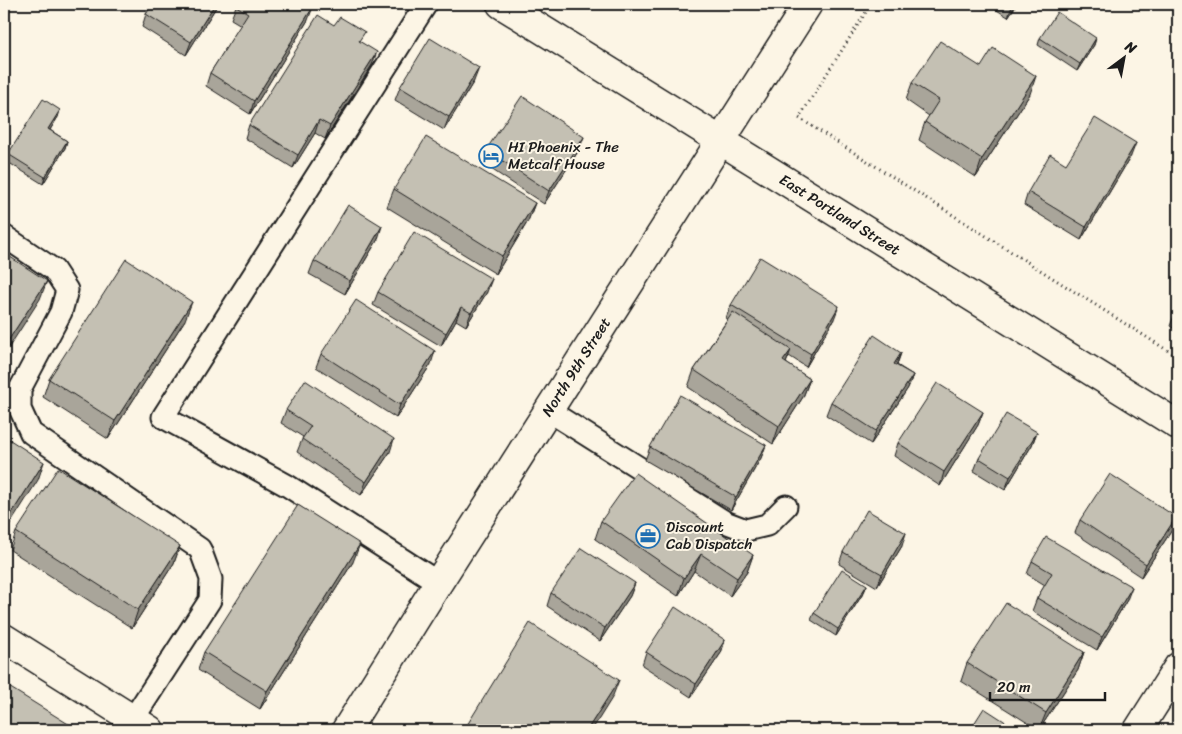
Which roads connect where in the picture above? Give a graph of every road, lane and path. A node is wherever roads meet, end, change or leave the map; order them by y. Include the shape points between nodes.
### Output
1 (426, 4) edge
2 (501, 4) edge
3 (808, 4) edge
4 (871, 4) edge
5 (722, 141) junction
6 (4, 236) edge
7 (1178, 356) edge
8 (549, 411) junction
9 (1178, 425) edge
10 (786, 506) dead end
11 (439, 582) junction
12 (4, 638) edge
13 (1178, 667) edge
14 (142, 725) edge
15 (346, 730) edge
16 (1138, 730) edge

1 - 11 lane via 163,417 288,486
2 - 5 street, East Portland Street
3 - 5 street, North 9th Street
4 - 7 path via 799,118
5 - 8 street, North 9th Street
5 - 9 street, East Portland Street
6 - 14 lane via 54,270 67,290 62,312 20,389 20,409 31,433 200,549 211,580 210,600 167,666
8 - 10 lane via 725,522 746,530 760,527 767,525
8 - 11 street, North 9th Street
11 - 15 street, North 9th Street
12 - 14 street
13 - 16 street

